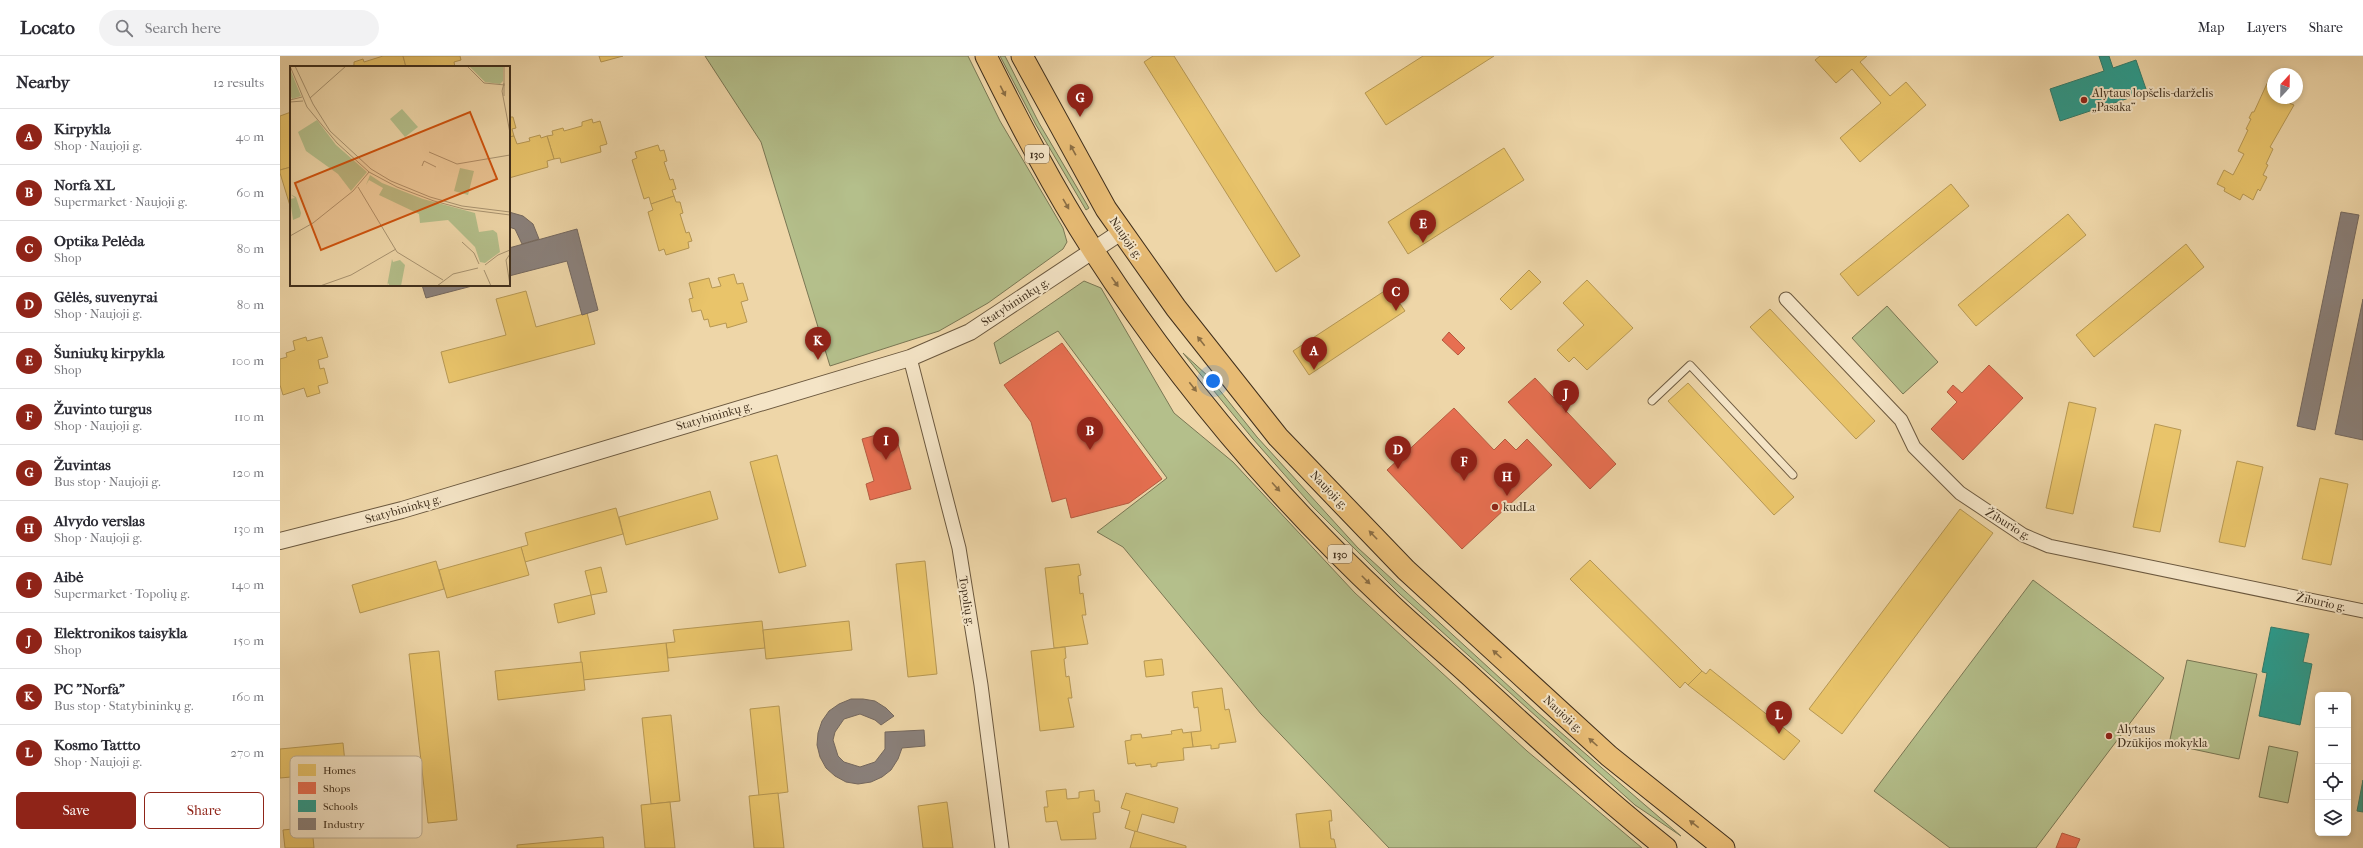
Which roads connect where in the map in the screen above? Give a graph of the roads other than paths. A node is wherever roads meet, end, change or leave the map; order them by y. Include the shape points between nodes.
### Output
1 (986, 56) edge
2 (1022, 56) edge
3 (1121, 232) junction
4 (1093, 250) junction
5 (1786, 299) dead end
6 (910, 358) junction
7 (1652, 401) dead end
8 (1793, 475) dead end
9 (280, 541) edge
10 (2363, 611) edge
11 (1002, 848) edge
12 (1666, 848) edge
13 (1724, 848) edge

1 -> 4 main road, 130 via 1022,129
3 -> 2 main road, Naujoji g.
3 - 4 street, Statybininkų g.
13 -> 3 main road, Naujoji g. via 1609,756 1406,570 1278,437 1176,308
4 - 6 street, Statybininkų g. via 970,332
4 -> 12 main road, 130 via 1143,322 1196,391 1252,460 1307,521 1383,598 1587,782
5 - 10 street, Žiburio g. via 1900,420 1914,447 1960,493 2023,535 2049,546
6 - 9 street, Statybininkų g. via 402,510
6 - 11 street, Topolių g. via 959,548 981,684
7 - 8 lane via 1690,365

